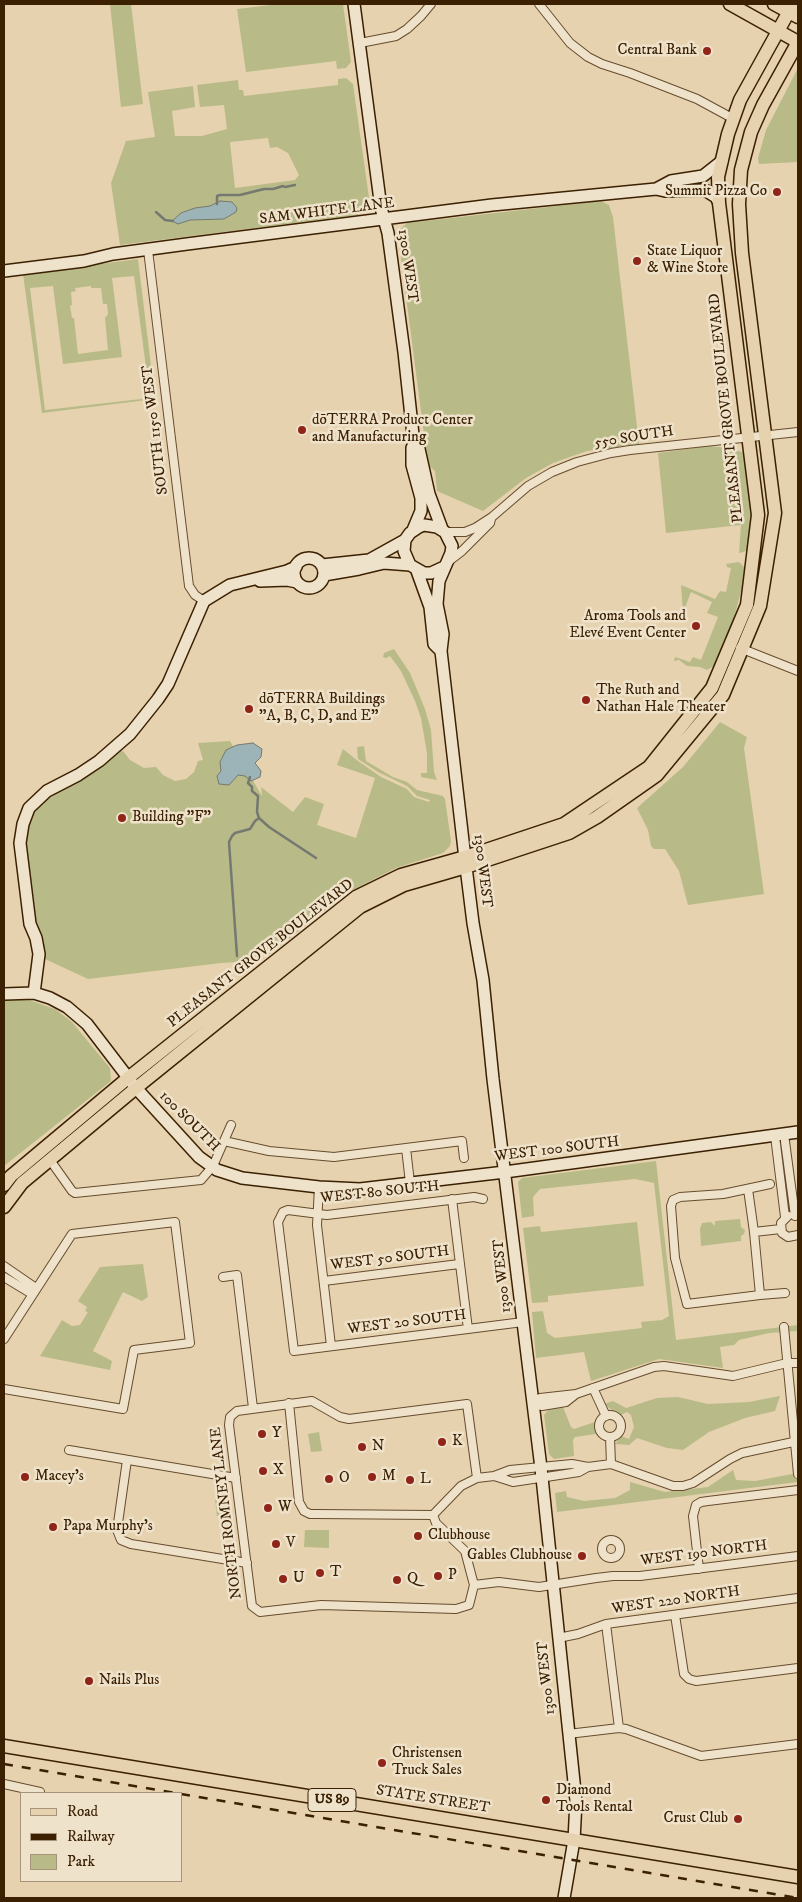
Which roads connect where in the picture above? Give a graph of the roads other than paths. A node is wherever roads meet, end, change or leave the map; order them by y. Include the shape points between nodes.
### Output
1 (354, 4) edge
2 (431, 4) edge
3 (540, 4) edge
4 (730, 4) edge
5 (774, 4) edge
6 (793, 11) edge
7 (778, 31) junction
8 (798, 42) edge
9 (360, 43) junction
10 (732, 118) junction
11 (722, 161) junction
12 (656, 189) junction
13 (719, 203) junction
14 (384, 220) junction
15 (148, 250) junction
16 (4, 271) edge
17 (798, 432) edge
18 (764, 436) junction
19 (748, 437) junction
20 (414, 444) junction
21 (492, 517) junction
22 (413, 530) junction
23 (443, 531) junction
24 (405, 540) junction
25 (446, 564) junction
26 (296, 567) junction
27 (413, 568) junction
28 (323, 570) junction
29 (246, 581) junction
30 (297, 582) junction
31 (204, 600) junction
32 (737, 647) junction
33 (441, 651) junction
34 (798, 671) edge
35 (465, 862) junction
36 (34, 993) junction
37 (4, 994) edge
38 (132, 1083) junction
39 (231, 1125) dead end
40 (798, 1132) edge
41 (779, 1135) junction
42 (224, 1141) junction
43 (406, 1148) junction
44 (464, 1158) dead end
45 (50, 1160) junction
46 (213, 1166) junction
47 (505, 1172) junction
48 (410, 1183) junction
49 (770, 1184) dead end
50 (4, 1185) edge
51 (319, 1187) junction
52 (748, 1189) junction
53 (452, 1199) junction
54 (483, 1199) dead end
55 (4, 1206) edge
56 (316, 1213) junction
57 (785, 1217) junction
58 (797, 1217) edge
59 (781, 1229) junction
60 (754, 1232) junction
61 (798, 1235) edge
62 (459, 1264) junction
63 (4, 1266) edge
64 (4, 1277) edge
65 (223, 1277) dead end
66 (324, 1281) junction
67 (34, 1291) junction
68 (786, 1293) dead end
69 (760, 1295) junction
70 (523, 1322) junction
71 (784, 1327) dead end
72 (468, 1329) junction
73 (4, 1339) edge
74 (331, 1346) junction
75 (294, 1351) joint
76 (787, 1363) junction
77 (798, 1363) edge
78 (593, 1388) junction
79 (4, 1389) edge
80 (289, 1403) junction
81 (532, 1404) junction
82 (253, 1408) junction
83 (606, 1416) junction
84 (610, 1437) junction
85 (796, 1441) edge
86 (69, 1450) dead end
87 (127, 1460) junction
88 (611, 1464) junction
89 (541, 1472) junction
90 (798, 1474) edge
91 (494, 1476) junction
92 (236, 1478) junction
93 (477, 1478) junction
94 (798, 1490) edge
95 (433, 1515) junction
96 (798, 1556) edge
97 (612, 1558) dead end
98 (247, 1563) junction
99 (699, 1569) junction
100 (613, 1576) junction
101 (474, 1585) junction
102 (553, 1585) junction
103 (798, 1598) edge
104 (675, 1615) junction
105 (606, 1624) junction
106 (558, 1638) junction
107 (798, 1668) edge
108 (620, 1728) junction
109 (568, 1734) junction
110 (798, 1744) edge
111 (4, 1746) edge
112 (4, 1784) edge
113 (40, 1792) dead end
114 (574, 1840) junction
115 (798, 1877) edge
116 (564, 1898) edge

1 - 9 street, 1300 WEST
2 - 9 street via 396,36
3 - 10 street via 570,43 588,56 697,99
4 - 7 main road
5 - 6 main road
6 - 7 main road, PLEASANT GROVE BOULEVARD
7 - 8 main road
7 - 10 main road, PLEASANT GROVE BOULEVARD
8 - 18 main road, PLEASANT GROVE BOULEVARD via 763,105 751,132 741,170 742,253
9 - 14 street, 1300 WEST
10 - 11 main road, PLEASANT GROVE BOULEVARD
11 - 12 street, SAM WHITE LANE via 703,176 671,181
11 - 13 main road, PLEASANT GROVE BOULEVARD via 718,178
12 - 13 street, SAM WHITE LANE via 705,190
12 - 14 street, SAM WHITE LANE
13 - 19 main road, PLEASANT GROVE BOULEVARD
14 - 15 street, SAM WHITE LANE
14 - 20 street, 1300 WEST
15 - 16 street, SAM WHITE LANE
15 - 31 street, SOUTH 1150 WEST via 189,586
17 - 18 street, 550 SOUTH
18 - 19 street, 550 SOUTH
18 - 32 main road, PLEASANT GROVE BOULEVARD via 775,513 760,606
19 - 21 street, 550 SOUTH via 630,450 577,462 528,486
19 - 32 main road, PLEASANT GROVE BOULEVARD via 758,516 747,605
20 - 22 street via 412,465 421,511
20 - 23 street via 419,449 429,494
21 - 23 street via 470,530
21 - 25 street via 490,523
22 - 23 street via 431,525
22 - 24 street
23 - 25 street via 452,546
24 - 27 street via 404,551
24 - 28 street via 369,560
25 - 27 street via 431,573
25 - 33 street via 436,597 442,634
26 - 28 street via 302,560 310,558 317,560
26 - 29 street
26 - 30 street
27 - 28 street via 384,563 359,569
27 - 33 street via 430,607 434,644
28 - 30 street via 320,584 305,588
29 - 30 street
29 - 31 street via 230,585
31 - 36 street via 168,684 130,734 78,775 40,796 27,812 20,843 29,918 39,954
32 - 34 street
32 - 35 main road, PLEASANT GROVE BOULEVARD via 723,695 657,775 569,833
33 - 35 street, 1300 WEST
35 - 38 main road, PLEASANT GROVE BOULEVARD via 401,876 356,897
35 - 47 street, 1300 WEST via 483,980
36 - 37 street
36 - 38 street, 100 SOUTH via 67,1007 87,1024
38 - 45 main road, PLEASANT GROVE BOULEVARD
38 - 46 street, 100 SOUTH via 199,1157
38 - 50 main road, PLEASANT GROVE BOULEVARD via 11,1176
39 - 42 street
40 - 41 street, WEST 100 SOUTH
41 - 47 street, WEST 100 SOUTH
41 - 57 street
41 - 58 street
42 - 43 street via 269,1151 334,1157
42 - 46 street
43 - 44 street via 462,1141
43 - 48 street
45 - 46 street via 75,1194 200,1180
45 - 55 main road, PLEASANT GROVE BOULEVARD via 22,1183
46 - 51 street, 100 SOUTH via 242,1178
47 - 48 street, WEST 100 SOUTH
47 - 70 street, 1300 WEST
48 - 51 street, WEST 100 SOUTH via 360,1189
49 - 52 street
51 - 56 street
52 - 60 street
52 - 69 street via 673,1200 675,1258 687,1304
53 - 54 street, WEST 80 SOUTH
53 - 56 street, WEST 80 SOUTH via 327,1215
53 - 62 street
56 - 66 street
56 - 75 street, WEST 80 SOUTH via 288,1210 280,1215 278,1222
57 - 58 street
57 - 59 street
59 - 60 street
59 - 61 street via 788,1237
60 - 69 street
62 - 66 street, WEST 50 SOUTH
62 - 72 street
63 - 67 street
64 - 67 street
65 - 82 street via 237,1275
66 - 74 street
67 - 73 street
67 - 79 street via 72,1234 175,1222 190,1343 134,1350 123,1410
68 - 69 street
70 - 72 street, WEST 20 SOUTH
70 - 81 street, 1300 WEST
71 - 76 street
72 - 74 street, WEST 20 SOUTH
74 - 75 street, WEST 20 SOUTH
76 - 77 street
76 - 78 street via 733,1376 654,1367
76 - 85 street
78 - 81 street via 576,1394 540,1398
78 - 83 street
80 - 82 street
80 - 93 street via 312,1401 340,1417 349,1418 468,1404
80 - 95 street via 299,1502 304,1510 310,1514
81 - 89 street, 1300 WEST
82 - 92 street, NORTH ROMNEY LANE via 237,1411 230,1417
83 - 84 street via 600,1421 599,1429
83 - 84 street via 615,1417 620,1425 618,1433
84 - 88 street
85 - 88 street via 742,1453 693,1483 682,1486 673,1486
85 - 90 street
86 - 87 street
87 - 92 street
87 - 98 street via 117,1530 121,1540
88 - 89 street via 588,1467 572,1464
89 - 91 street via 510,1470
89 - 91 street via 513,1482
89 - 102 street, 1300 WEST
91 - 93 street
92 - 98 street, NORTH ROMNEY LANE
93 - 95 street via 461,1486
94 - 99 street via 701,1502 694,1509
95 - 101 street via 436,1523 465,1551
96 - 99 street, WEST 190 NORTH
97 - 100 street
98 - 101 street, NORTH ROMNEY LANE via 252,1606 260,1612 322,1605 456,1609 469,1605
99 - 100 street, WEST 190 NORTH
100 - 102 street, WEST 190 NORTH via 596,1582
101 - 102 street, WEST 190 NORTH via 499,1582
102 - 106 street, 1300 WEST
103 - 104 street, WEST 220 NORTH
104 - 105 street, WEST 220 NORTH
104 - 107 street via 684,1674 689,1680
105 - 106 street, WEST 220 NORTH
105 - 108 street
106 - 109 street, 1300 WEST
108 - 109 street
108 - 110 street via 701,1756
109 - 114 street, 1300 WEST via 576,1801
111 - 114 main road, STATE STREET / US 89
112 - 113 street
114 - 115 main road, STATE STREET / US 89
114 - 116 street, 1300 WEST

